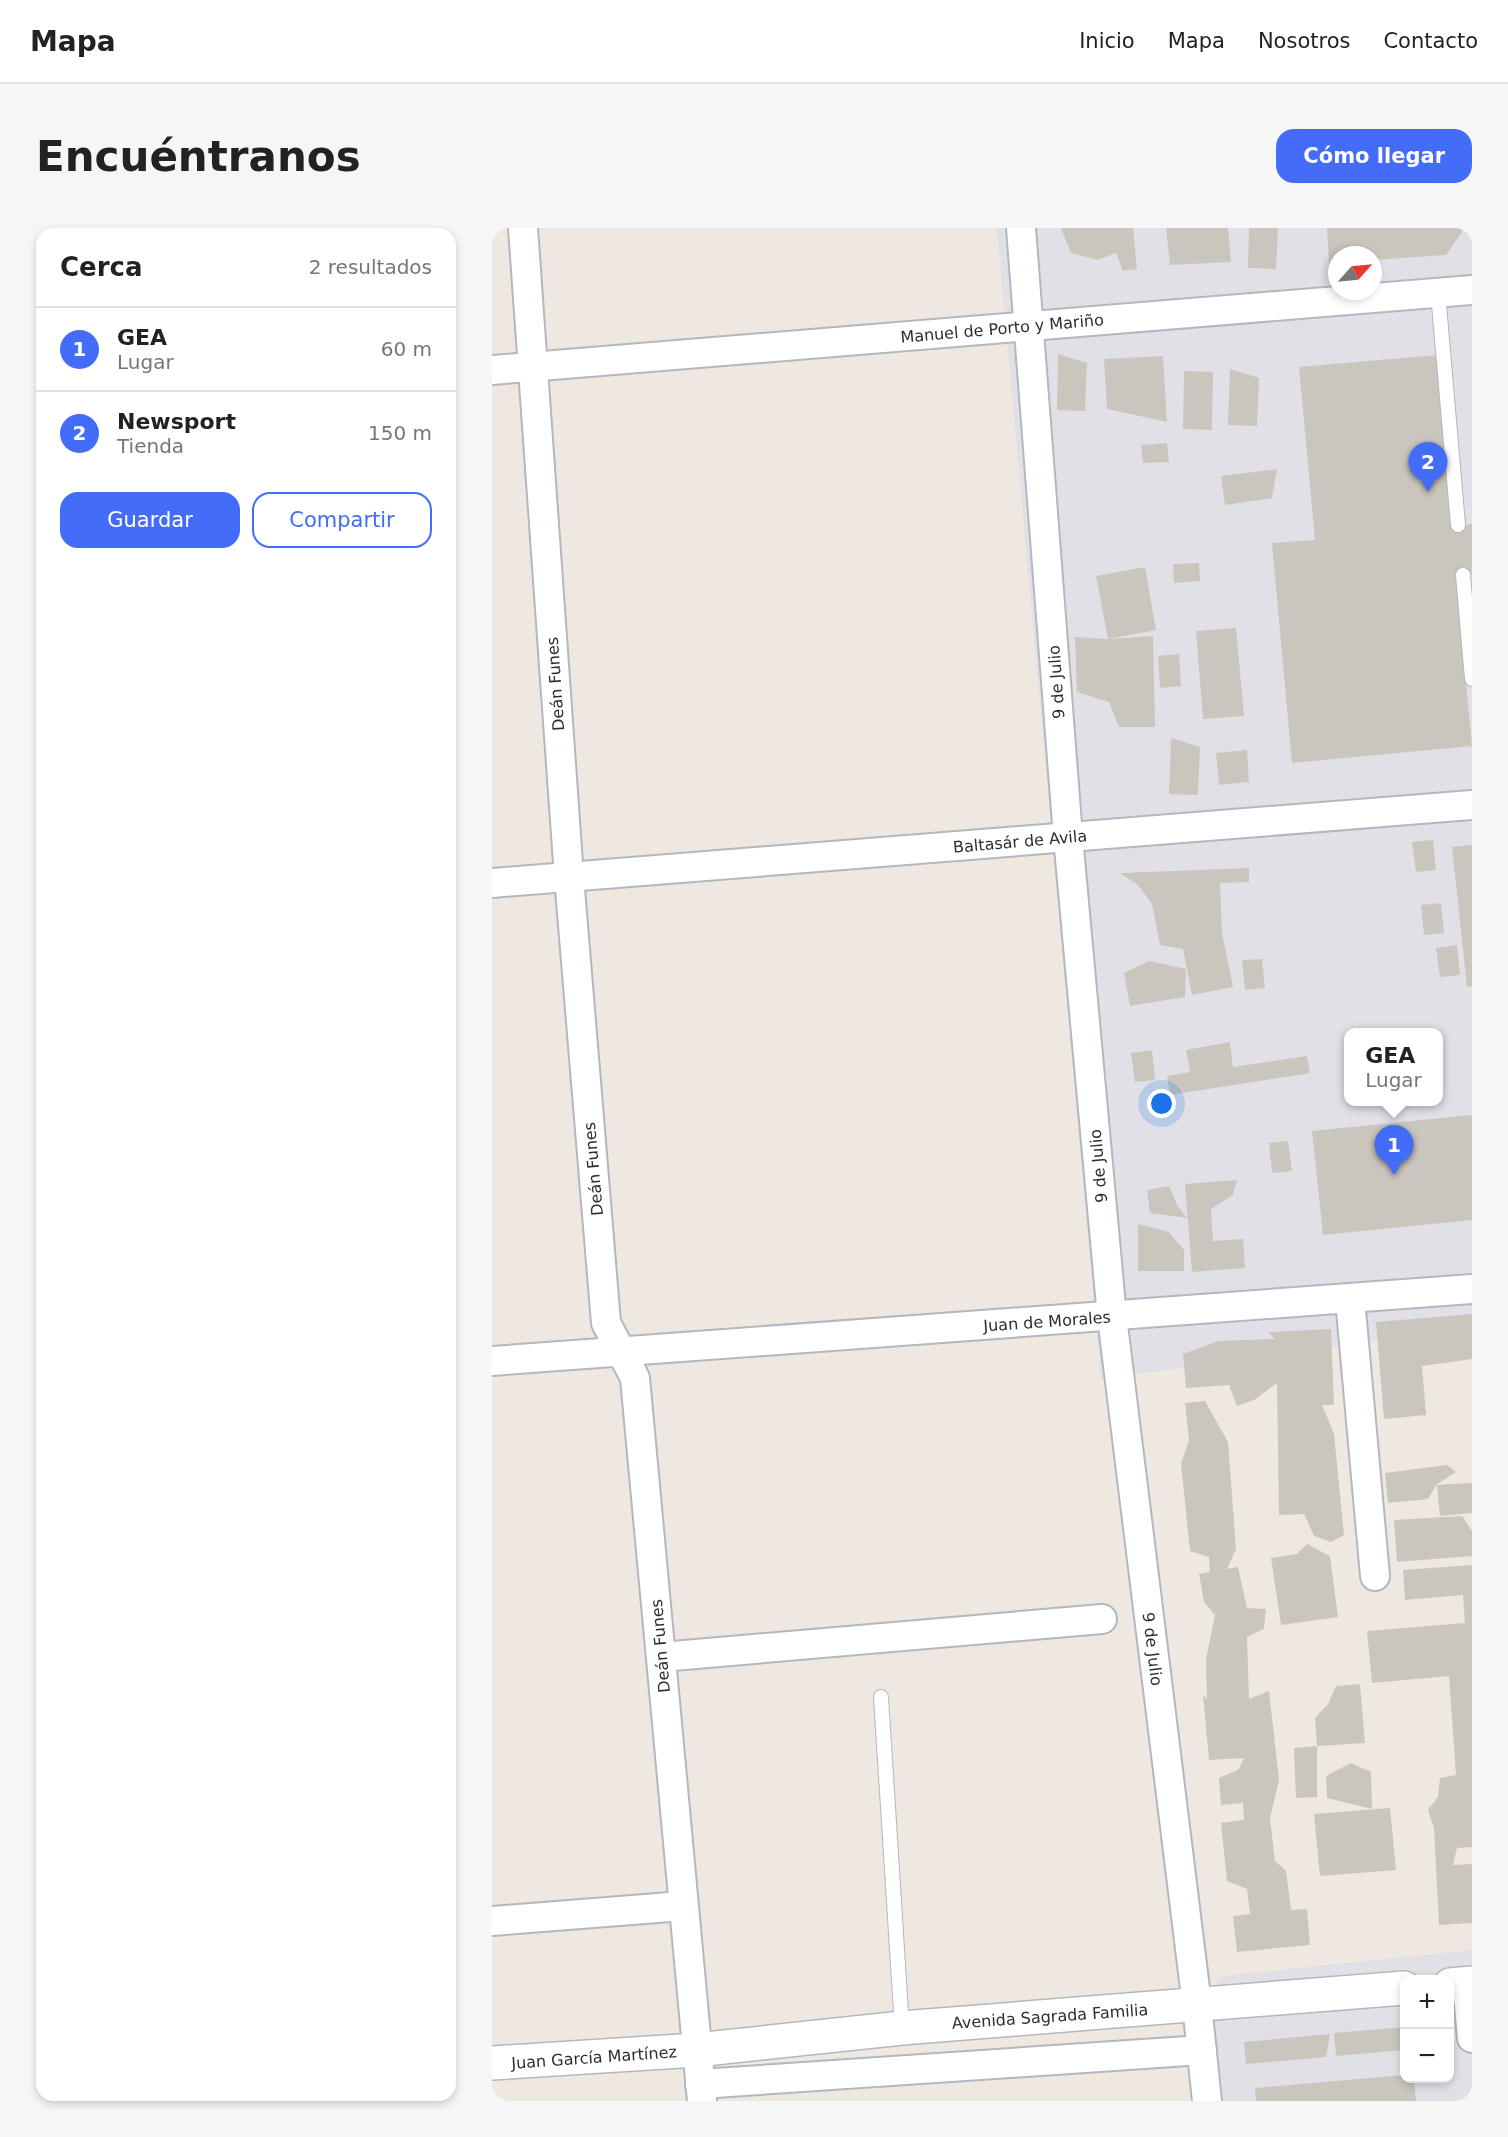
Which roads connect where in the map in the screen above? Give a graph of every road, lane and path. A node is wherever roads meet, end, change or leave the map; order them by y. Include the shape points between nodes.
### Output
1 (522, 228) edge
2 (1021, 228) edge
3 (1472, 290) edge
4 (1438, 293) junction
5 (1029, 326) junction
6 (532, 367) junction
7 (492, 370) edge
8 (1458, 525) dead end
9 (1463, 575) dead end
10 (1472, 679) edge
11 (1472, 805) edge
12 (1068, 837) junction
13 (569, 877) junction
14 (492, 883) edge
15 (1472, 1289) edge
16 (1350, 1299) junction
17 (1112, 1317) junction
18 (621, 1351) junction
19 (492, 1361) edge
20 (1375, 1576) dead end
21 (1102, 1619) dead end
22 (661, 1657) junction
23 (881, 1697) dead end
24 (683, 1906) junction
25 (492, 1922) edge
26 (1463, 1984) edge
27 (1400, 1989) edge
28 (1197, 2005) junction
29 (902, 2028) junction
30 (1472, 2038) edge
31 (696, 2050) junction
32 (1202, 2050) junction
33 (492, 2063) edge
34 (701, 2092) edge
35 (1207, 2101) edge

1 - 6 street, Deán Funes
2 - 5 street, 9 de Julio
3 - 4 street, Manuel de Porto y Mariño
4 - 5 street, Manuel de Porto y Mariño
4 - 8 lane
5 - 6 street, Manuel de Porto y Mariño
5 - 12 street, 9 de Julio
6 - 7 street, Manuel de Porto y Mariño
6 - 13 street, Deán Funes
9 - 10 lane
11 - 12 street, Baltasár de Avila
12 - 13 street, Baltasár de Avila
12 - 17 street, 9 de Julio
13 - 14 street, Baltasár de Avila
13 - 18 street, Deán Funes via 606,1323
15 - 16 street, Juan de Morales
16 - 17 street, Juan de Morales
16 - 20 street
17 - 18 street, Juan de Morales
17 - 28 street, 9 de Julio
18 - 19 street, Juan de Morales
18 - 22 street, Deán Funes via 635,1378
21 - 22 street
22 - 24 street, Deán Funes
23 - 29 lane
24 - 25 street
24 - 31 street, Deán Funes
26 - 30 street
27 - 28 main road, Avenida Sagrada Familia
28 - 29 main road, Avenida Sagrada Familia
28 - 32 street, 9 de Julio
29 - 31 main road, Avenida Sagrada Familia
31 - 33 main road, Juan García Martínez
31 - 34 street, Deán Funes
32 - 34 street
32 - 35 street, 9 de Julio

